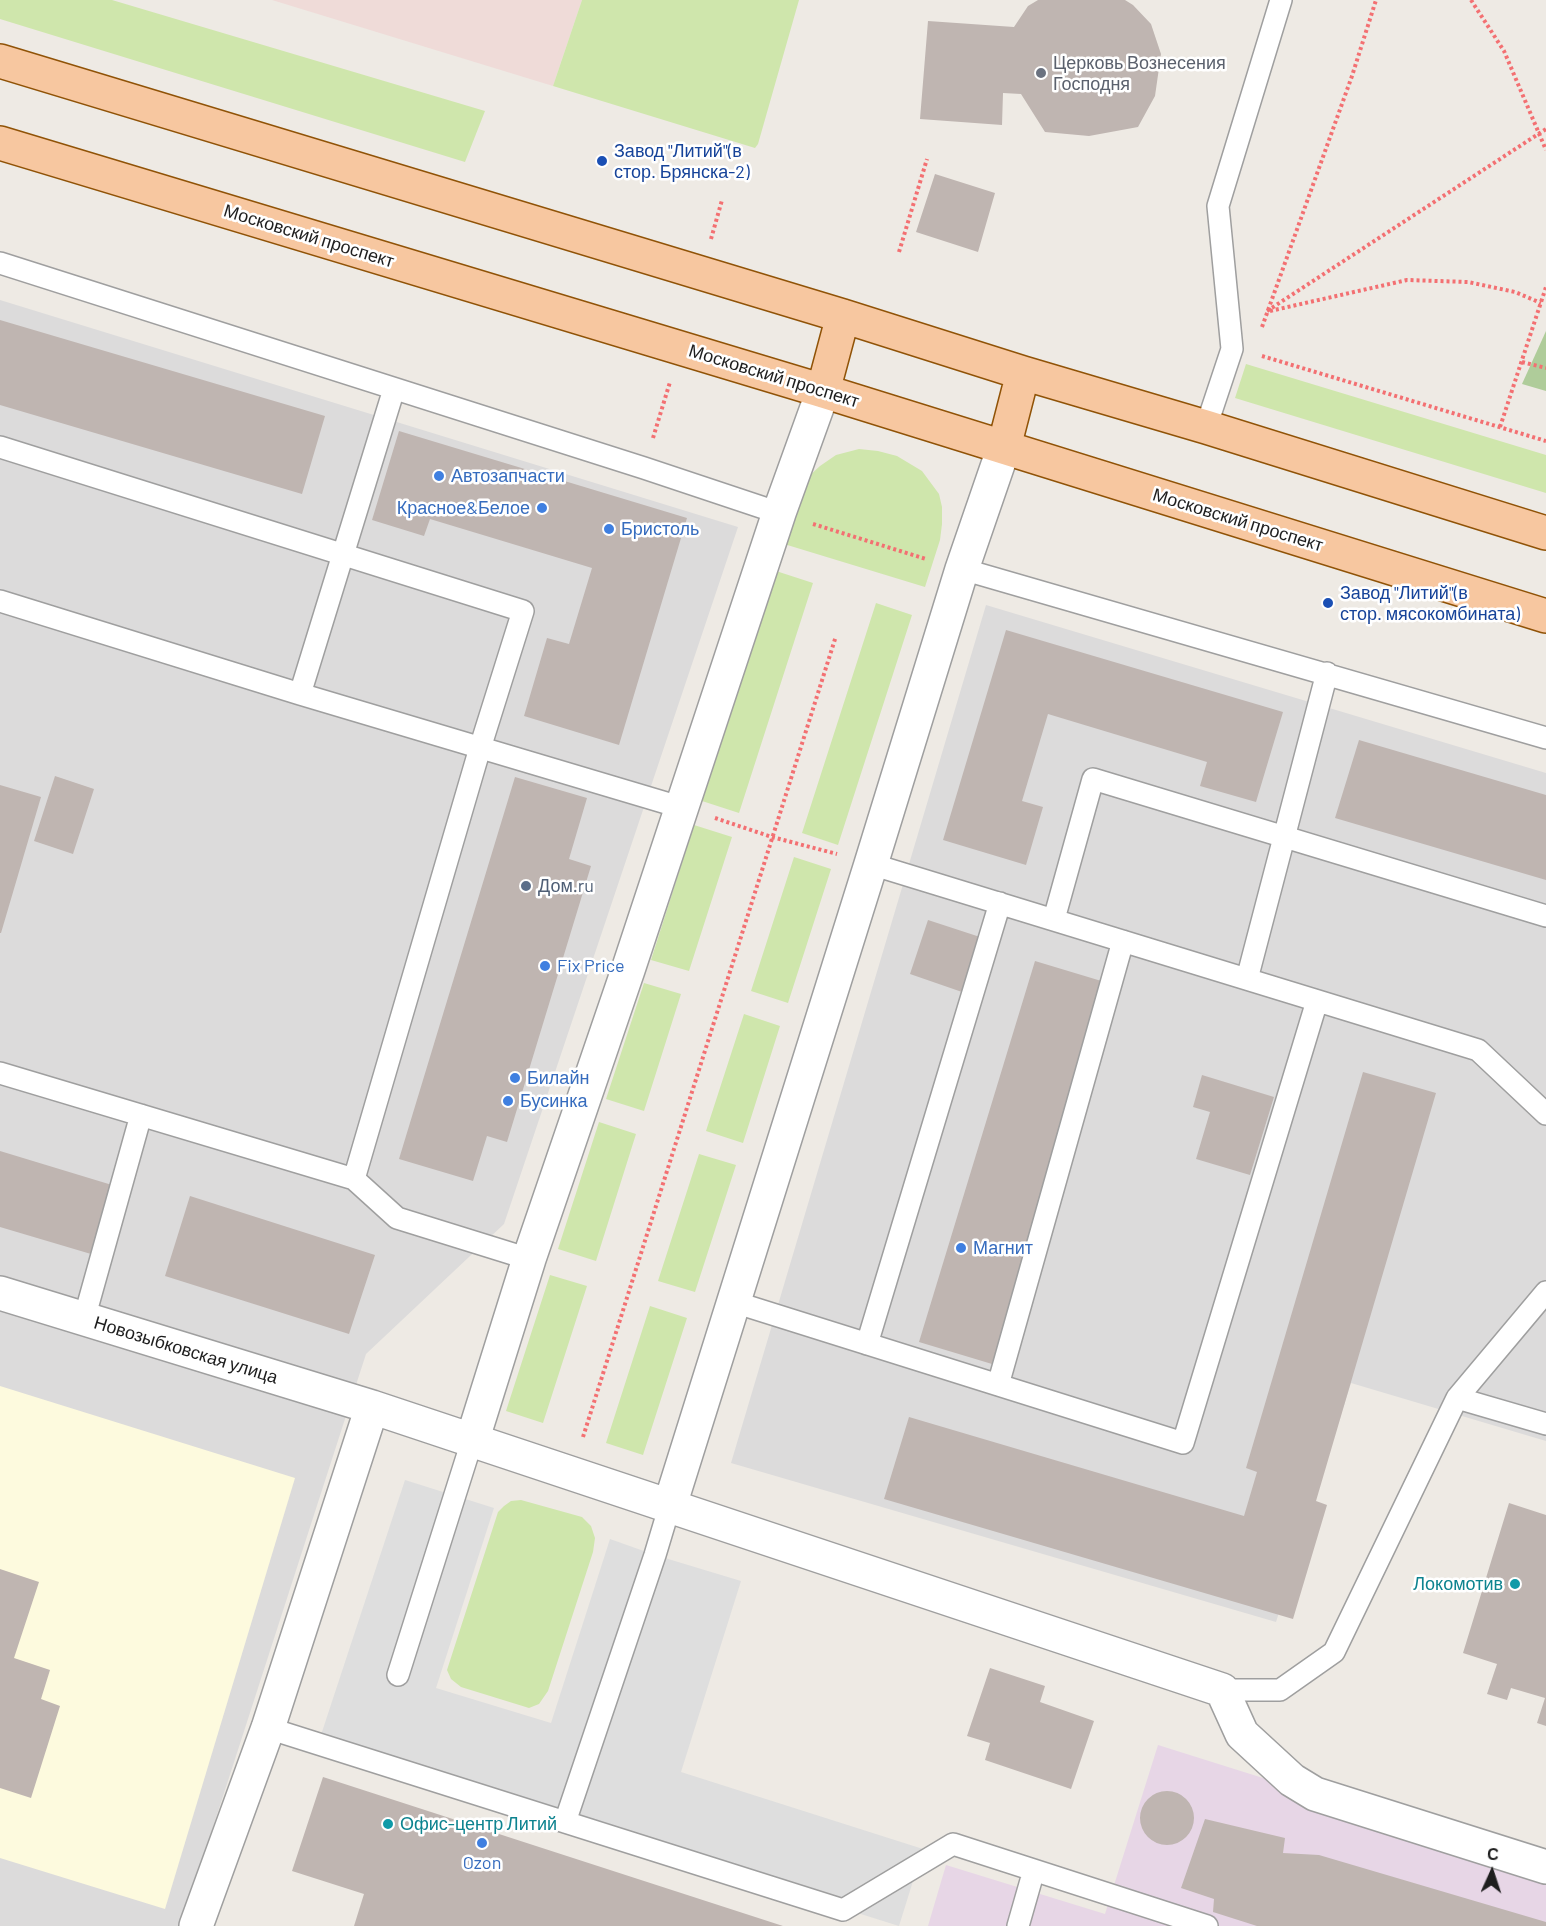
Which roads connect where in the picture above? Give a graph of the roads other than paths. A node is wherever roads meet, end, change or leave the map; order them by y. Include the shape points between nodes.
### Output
1 (1281, 0) edge
2 (0, 61) edge
3 (0, 143) edge
4 (0, 263) edge
5 (843, 316) junction
6 (1023, 373) junction
7 (394, 389) junction
8 (824, 391) junction
9 (1206, 426) junction
10 (0, 447) edge
11 (1004, 447) junction
12 (779, 513) junction
13 (1546, 533) edge
14 (344, 553) junction
15 (962, 569) junction
16 (0, 601) edge
17 (1546, 616) edge
18 (1327, 673) junction
19 (300, 694) junction
20 (1546, 738) edge
21 (480, 748) junction
22 (683, 808) junction
23 (1284, 837) junction
24 (871, 864) junction
25 (1000, 903) junction
26 (1546, 916) edge
27 (1054, 919) junction
28 (1123, 941) junction
29 (1247, 979) junction
30 (1317, 1001) junction
31 (0, 1073) edge
32 (1546, 1114) edge
33 (141, 1115) junction
34 (354, 1179) junction
35 (529, 1259) junction
36 (1546, 1292) edge
37 (0, 1293) edge
38 (734, 1302) junction
39 (84, 1319) junction
40 (867, 1344) junction
41 (998, 1385) junction
42 (1457, 1398) junction
43 (372, 1407) junction
44 (1546, 1424) edge
45 (472, 1441) junction
46 (670, 1505) junction
47 (398, 1675) dead end
48 (1222, 1690) junction
49 (268, 1728) junction
50 (565, 1822) junction
51 (1546, 1867) edge
52 (1034, 1870) junction
53 (196, 1926) edge
54 (1018, 1926) edge
55 (1208, 1926) edge

1 - 9 lane via 1218,206 1232,349
2 - 5 main road
3 - 8 main road, Московский проспект
4 - 7 lane
5 - 6 main road
5 - 8 main road
6 - 9 main road
6 - 11 main road
7 - 12 lane
7 - 14 lane
8 - 11 main road, Московский проспект
8 - 12 street
9 - 13 main road
10 - 14 lane
11 - 15 street
11 - 17 main road, Московский проспект
12 - 22 street
14 - 19 lane
14 - 21 lane via 522,611
15 - 18 lane
15 - 24 street
16 - 19 lane
18 - 20 lane
18 - 23 lane
19 - 21 lane
21 - 22 lane
21 - 34 lane
22 - 35 street
23 - 26 lane
23 - 27 lane via 1093,779
23 - 29 lane
24 - 25 lane
24 - 38 street
25 - 27 lane
25 - 40 lane
27 - 28 lane
28 - 29 lane
28 - 41 lane
29 - 30 lane
30 - 32 lane via 1478,1050
30 - 41 lane via 1183,1443
31 - 33 lane
33 - 34 lane
33 - 39 lane
34 - 35 lane via 397,1218
35 - 45 street
36 - 42 lane
37 - 39 street, Новозыбковская улица
38 - 40 lane
38 - 46 street
39 - 43 street, Новозыбковская улица
40 - 41 lane
42 - 44 lane
42 - 48 lane via 1334,1652 1280,1689
43 - 45 street, Новозыбковская улица
43 - 49 street
45 - 46 street, Новозыбковская улица
45 - 47 lane
46 - 48 street, Новозыбковская улица
46 - 50 lane
48 - 51 street via 1242,1734 1292,1780 1315,1794
49 - 50 lane
49 - 53 street
50 - 52 lane via 843,1910 953,1844
52 - 54 lane
52 - 55 lane

